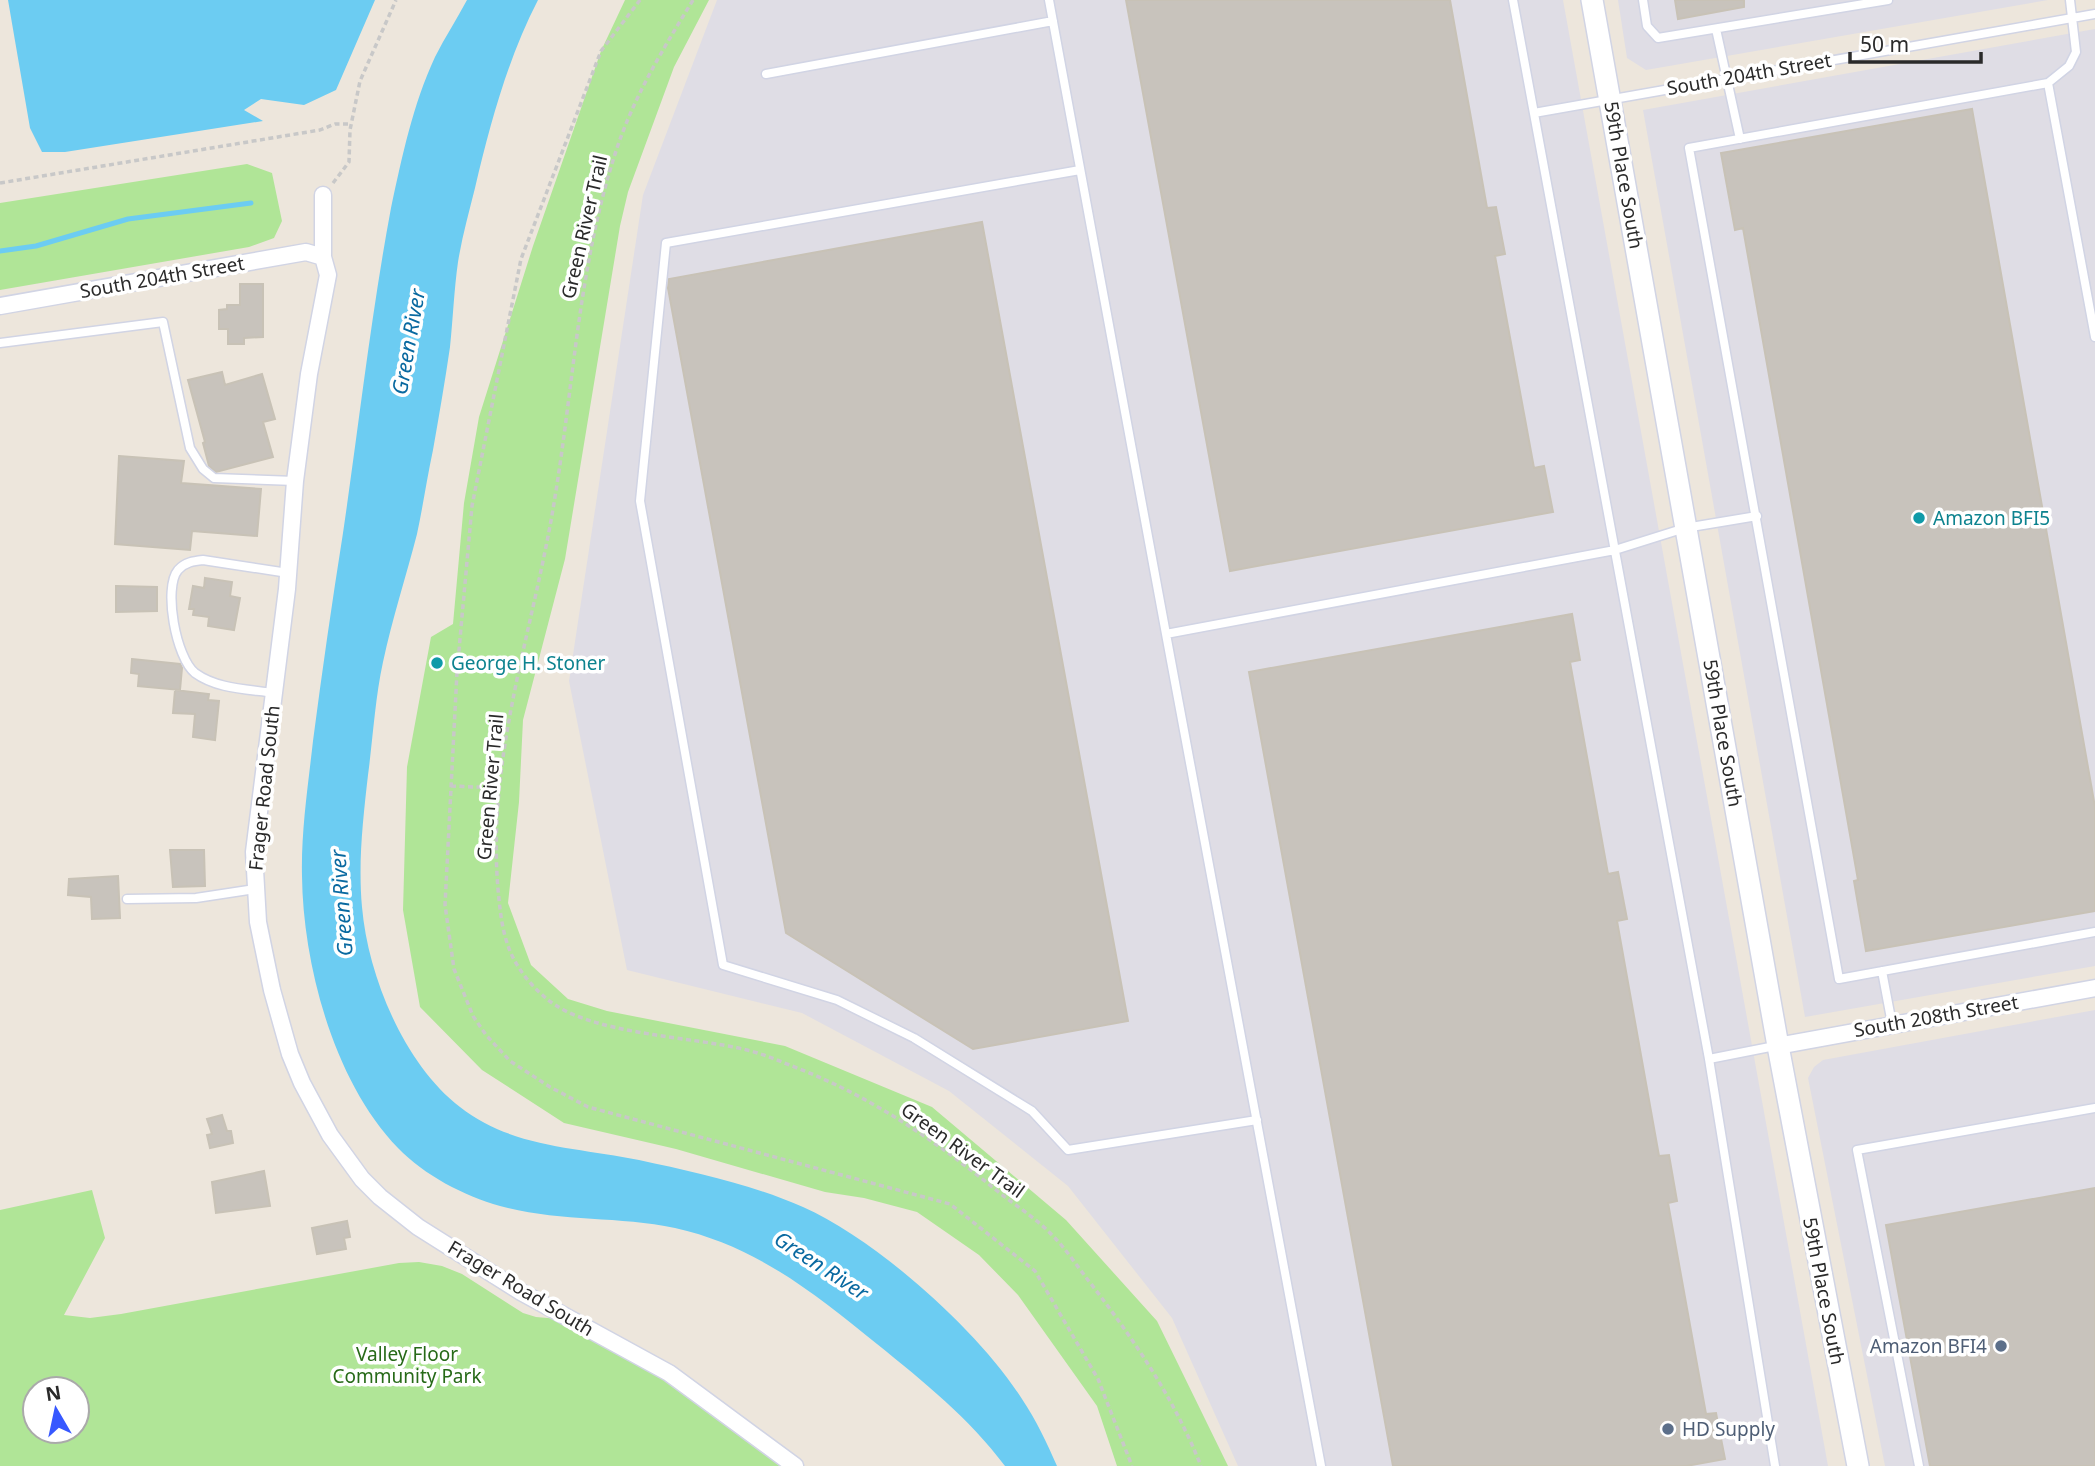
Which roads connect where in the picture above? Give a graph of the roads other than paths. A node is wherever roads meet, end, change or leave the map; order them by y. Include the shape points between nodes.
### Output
1 (1049, 0) edge
2 (1513, 0) edge
3 (1592, 0) edge
4 (1643, 0) edge
5 (1888, 0) edge
6 (2070, 0) edge
7 (2095, 13) edge
8 (2073, 17) junction
9 (1052, 21) junction
10 (1716, 29) junction
11 (766, 74) dead end
12 (1727, 78) junction
13 (2048, 83) junction
14 (1610, 99) junction
15 (1534, 113) junction
16 (1740, 139) junction
17 (1080, 170) junction
18 (323, 195) road end
19 (323, 257) junction
20 (0, 306) edge
21 (2095, 337) edge
22 (0, 344) edge
23 (295, 481) junction
24 (1757, 516) junction
25 (1685, 528) junction
26 (1615, 550) junction
27 (288, 573) junction
28 (1166, 634) junction
29 (274, 693) junction
30 (255, 889) junction
31 (127, 899) dead end
32 (2095, 932) edge
33 (1882, 971) junction
34 (2095, 988) edge
35 (1892, 1024) junction
36 (1778, 1046) junction
37 (1709, 1059) junction
38 (2095, 1108) edge
39 (1256, 1120) junction
40 (795, 1466) edge
41 (1321, 1466) edge
42 (1775, 1466) edge
43 (1858, 1466) edge
44 (1919, 1466) edge

1 - 9 lane
2 - 15 lane
3 - 14 street, 59th Place South
4 - 10 lane via 1647,26 1658,38
5 - 10 lane
6 - 8 lane
7 - 8 lane, South 204th Street
8 - 12 lane, South 204th Street
8 - 13 lane via 2076,52 2069,66
9 - 11 lane
9 - 17 lane
10 - 12 lane
12 - 14 lane, South 204th Street
12 - 16 lane
13 - 16 lane
13 - 21 lane
14 - 15 lane, South 204th Street
14 - 25 street, 59th Place South
15 - 26 lane
16 - 24 lane via 1689,148
17 - 28 lane
17 - 39 lane via 666,243 640,501 723,965 838,1000 914,1038 1032,1111 1068,1150
18 - 19 street, Frager Road South
19 - 20 street, South 204th Street via 306,252
19 - 23 street, Frager Road South via 328,275
22 - 23 lane via 163,322 190,447 203,469 214,478
23 - 27 street, Frager Road South
24 - 25 lane
24 - 33 lane via 1839,979
25 - 26 lane
25 - 36 street, 59th Place South
26 - 28 lane
26 - 37 lane
27 - 29 street, Frager Road South
27 - 29 lane via 203,560 178,570 172,583 176,640 192,671 222,686
28 - 39 lane
29 - 30 street, Frager Road South via 254,852
30 - 31 lane via 196,898
30 - 40 street, Frager Road South via 271,990 290,1054 330,1135 362,1179 418,1227 521,1292 669,1373
32 - 33 lane
33 - 35 lane
34 - 35 street, South 208th Street
35 - 36 street, South 208th Street
36 - 37 lane
36 - 43 street, 59th Place South
37 - 42 lane
38 - 44 lane via 1857,1150
39 - 41 lane

